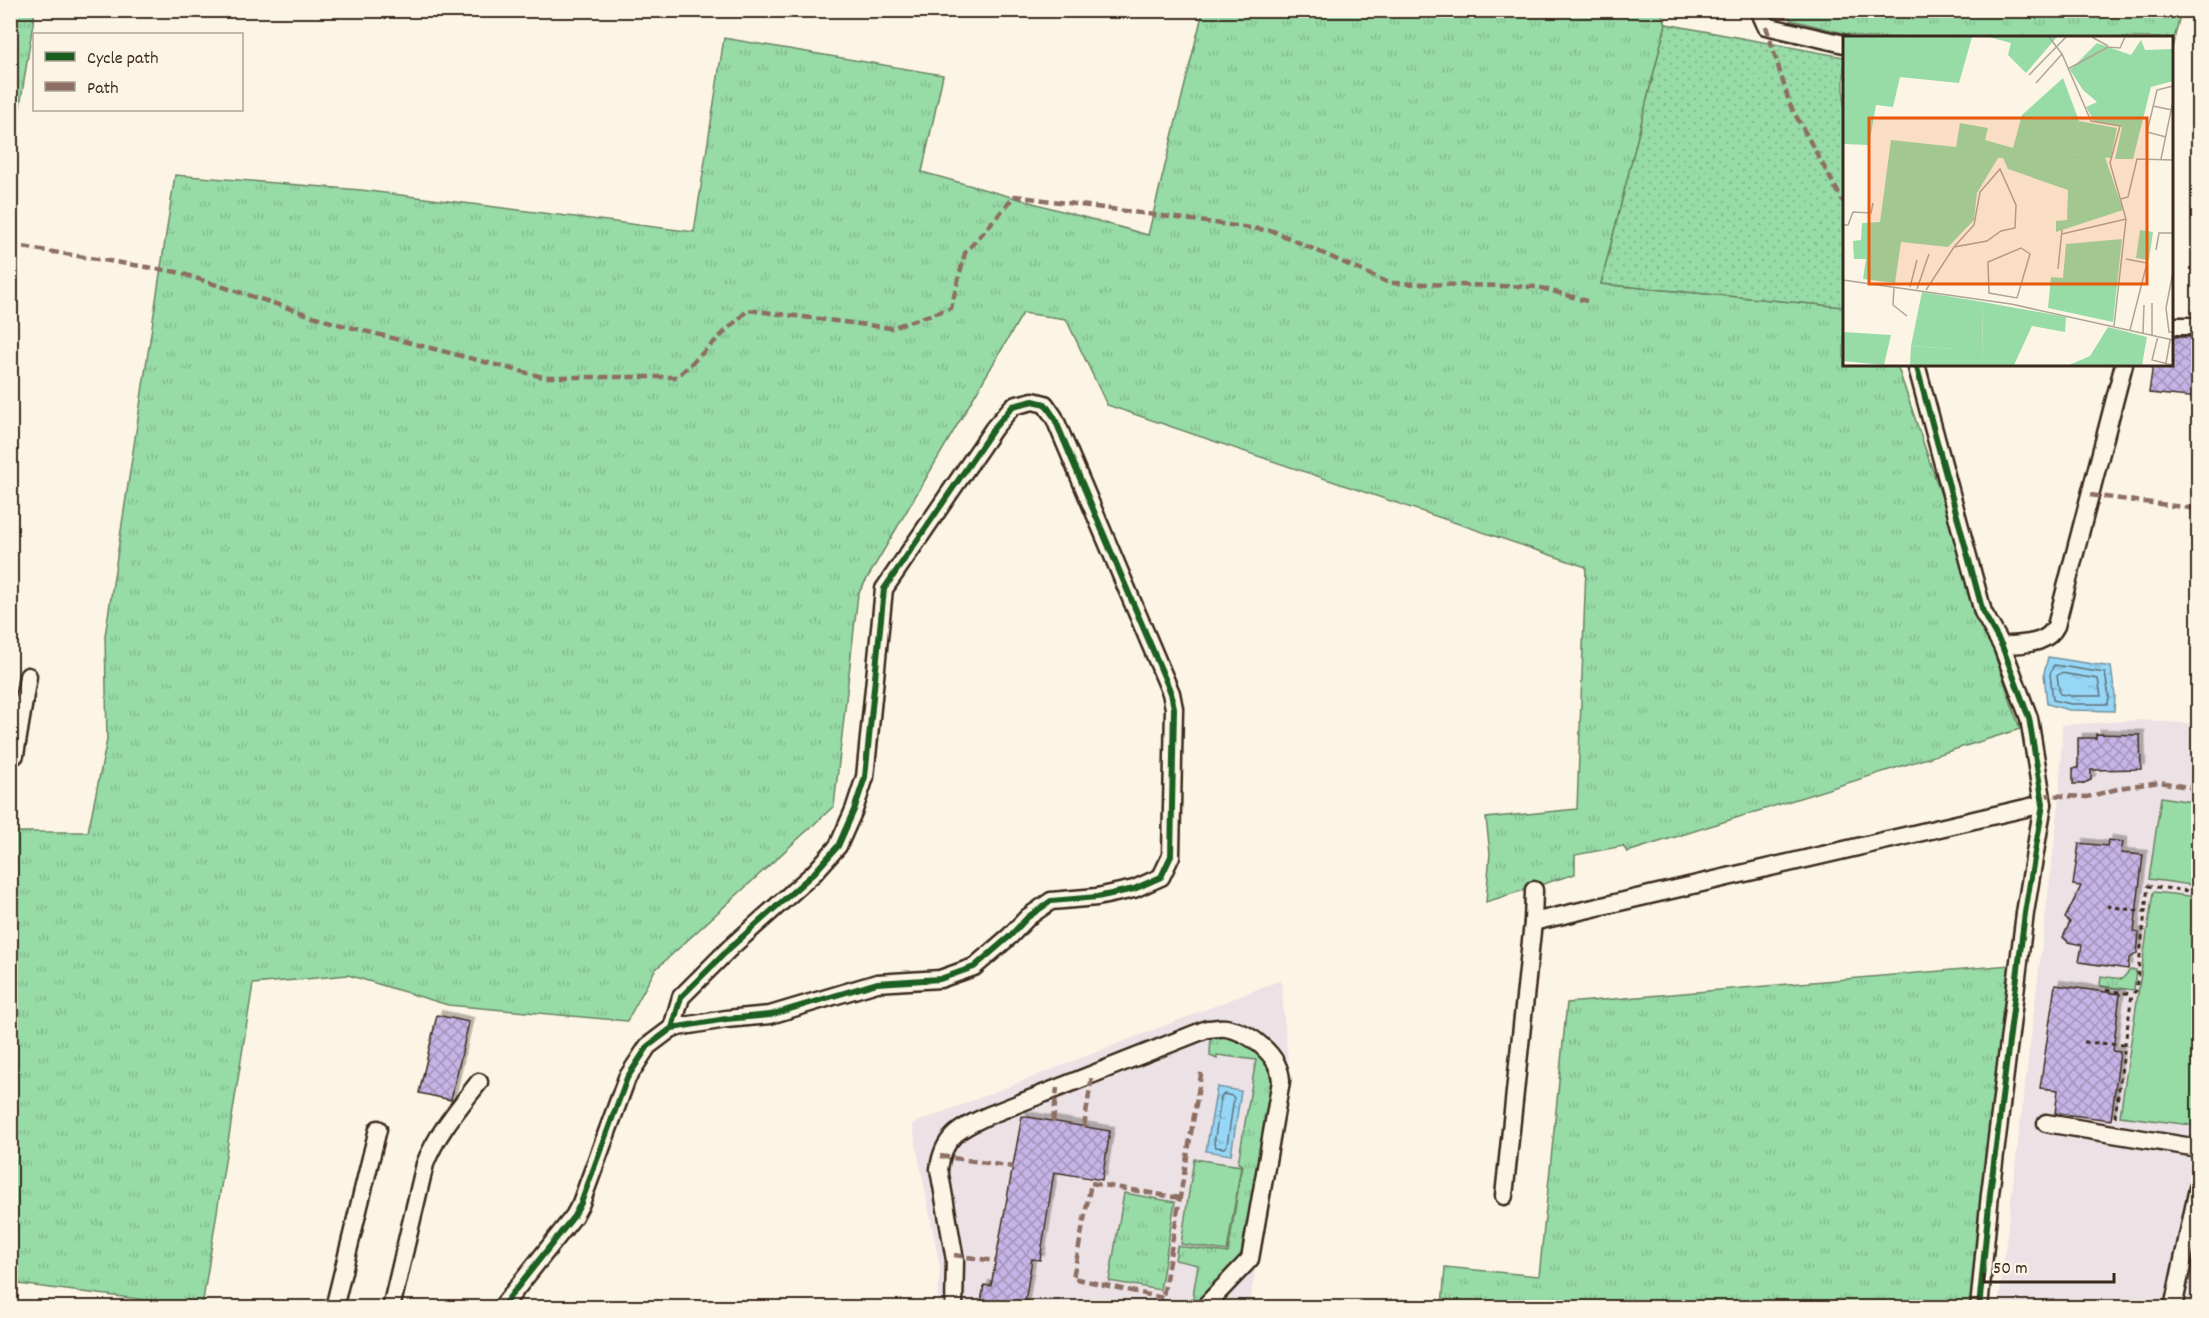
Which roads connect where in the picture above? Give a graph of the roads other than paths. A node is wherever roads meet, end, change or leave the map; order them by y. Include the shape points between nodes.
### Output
1 (1759, 10) edge
2 (1843, 45) edge
3 (2173, 326) edge
4 (2199, 326) edge
5 (1917, 366) edge
6 (2123, 366) edge
7 (2002, 646) junction
8 (28, 676) dead end
9 (10, 754) edge
10 (2043, 804) junction
11 (1534, 890) dead end
12 (1533, 922) junction
13 (672, 1028) junction
14 (479, 1082) dead end
15 (2046, 1123) dead end
16 (378, 1129) dead end
17 (2199, 1148) edge
18 (2199, 1188) edge
19 (1504, 1196) dead end
20 (334, 1308) edge
21 (391, 1308) edge
22 (501, 1308) edge
23 (954, 1308) edge
24 (1207, 1308) edge
25 (1979, 1308) edge
26 (2173, 1308) edge

1 - 2 street via 1766,26
3 - 4 street
5 - 7 street via 1983,612
6 - 7 street via 2056,626 2045,640
7 - 10 street via 2029,718
8 - 9 street via 15,755
10 - 12 street
10 - 25 street via 2024,925
11 - 12 street
12 - 19 street
13 - 13 street via 770,1015 877,983 940,979 974,967 1051,901 1134,889 1161,877 1171,856 1171,693 1054,417 1045,404 1034,401 1013,406 884,589 865,777 838,846 681,997
13 - 22 street via 648,1046 627,1078 574,1216
14 - 21 street via 430,1151
15 - 17 street
16 - 20 street
18 - 26 street
23 - 24 street via 955,1260 939,1169 940,1156 953,1135 1006,1108 1207,1029 1223,1028 1238,1031 1260,1046 1278,1064 1281,1081 1250,1259

